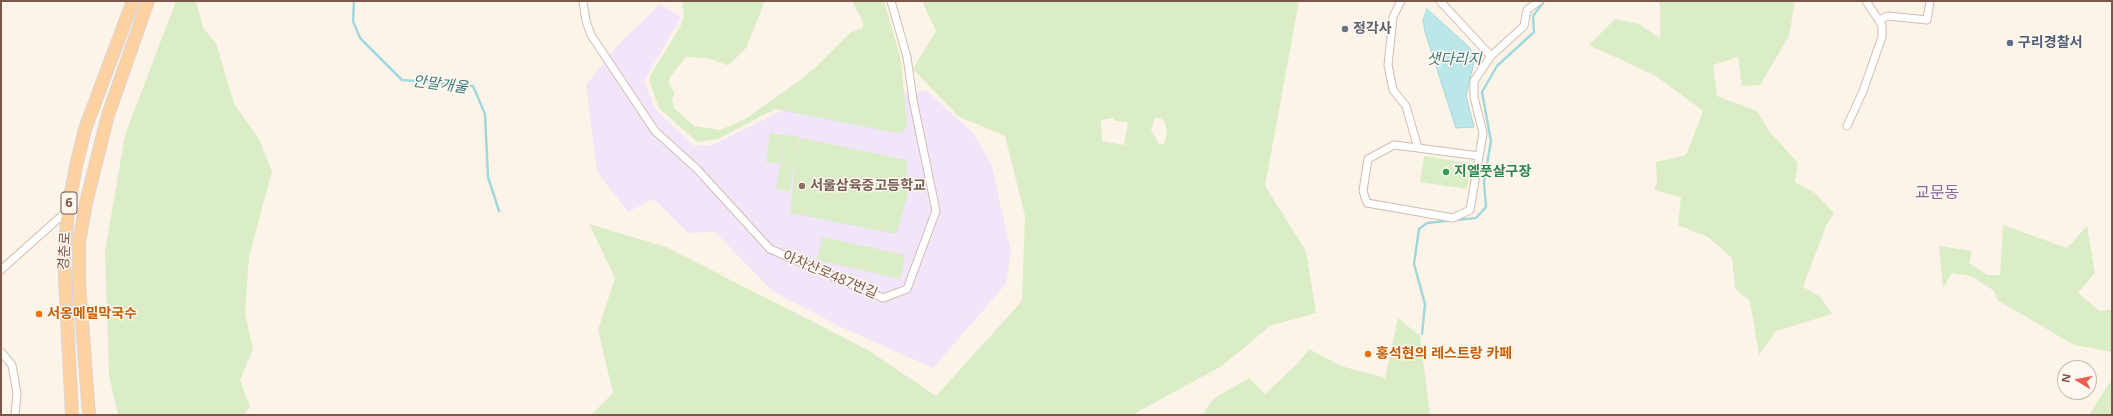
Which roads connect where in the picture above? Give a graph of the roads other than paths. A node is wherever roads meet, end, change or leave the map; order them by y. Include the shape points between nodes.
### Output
1 (132, 1) edge
2 (148, 1) edge
3 (583, 1) edge
4 (891, 1) edge
5 (1401, 1) edge
6 (1440, 1) edge
7 (1539, 1) edge
8 (1866, 1) edge
9 (1930, 1) edge
10 (1878, 20) junction
11 (1491, 56) junction
12 (1847, 126) dead end
13 (1418, 148) junction
14 (1479, 156) junction
15 (68, 210) junction
16 (1, 270) edge
17 (1, 352) edge
18 (15, 415) edge
19 (72, 415) edge
20 (89, 415) edge

1 - 15 main road, 경춘로 / 6 via 85,129
2 - 20 main road, 경춘로 via 106,122 79,242 79,282
3 - 4 street, 아차산로487번길 via 591,35 655,131 697,169 770,249 883,298 907,289 936,211 907,57
5 - 13 street via 1393,17 1388,65 1393,90 1406,106
6 - 11 street
7 - 11 street via 1527,10 1524,26
8 - 10 street
9 - 10 street via 1927,20 1888,16
10 - 12 street via 1882,25 1882,37 1863,91
11 - 14 street via 1474,81 1474,97 1483,133
13 - 14 street
13 - 14 street via 1394,145 1368,159 1363,191 1367,204 1453,218 1470,210
15 - 16 street
15 - 19 main road, 경춘로 / 6 via 64,258
17 - 18 street via 12,365 17,393

